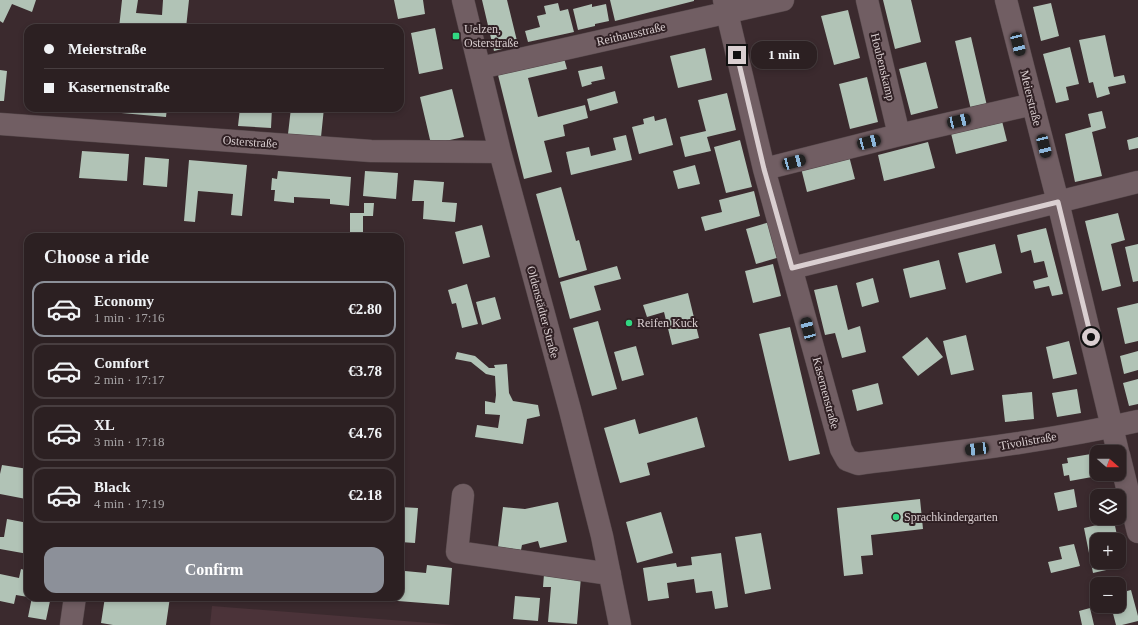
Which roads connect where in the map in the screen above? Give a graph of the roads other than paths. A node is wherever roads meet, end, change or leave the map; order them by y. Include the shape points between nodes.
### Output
1 (463, 0) edge
2 (783, 0) edge
3 (867, 0) edge
4 (1006, 0) edge
5 (725, 6) edge
6 (480, 68) junction
7 (1033, 104) junction
8 (0, 124) edge
9 (899, 135) junction
10 (500, 152) junction
11 (764, 169) junction
12 (1138, 182) edge
13 (1058, 202) junction
14 (792, 268) junction
15 (1138, 421) edge
16 (1112, 427) junction
17 (1116, 445) edge
18 (847, 460) joint
19 (1125, 481) edge
20 (463, 495) dead end
21 (1138, 532) edge
22 (610, 574) junction
23 (74, 601) edge
24 (71, 625) edge
25 (620, 625) edge

1 - 6 street, Oldenstädter Straße
2 - 5 street, Reithausstraße
3 - 9 street, Houbenskamp
4 - 7 street, Meierstraße
5 - 6 street, Reithausstraße
5 - 11 street, Kasernenstraße
6 - 10 street, Oldenstädter Straße
7 - 9 street
7 - 13 street, Meierstraße
8 - 10 street, Osterstraße via 371,151
9 - 11 street
10 - 22 street, Oldenstädter Straße via 574,425
11 - 14 street, Kasernenstraße
12 - 13 street
13 - 14 street
13 - 16 street, Meierstraße
14 - 18 street, Kasernenstraße via 841,449
15 - 16 street, Tivolistraße
16 - 17 street, Meierstraße
16 - 18 street, Tivolistraße via 984,448 858,464
19 - 21 street
20 - 22 street via 457,552
22 - 25 street, Oldenstädter Straße
23 - 24 street

